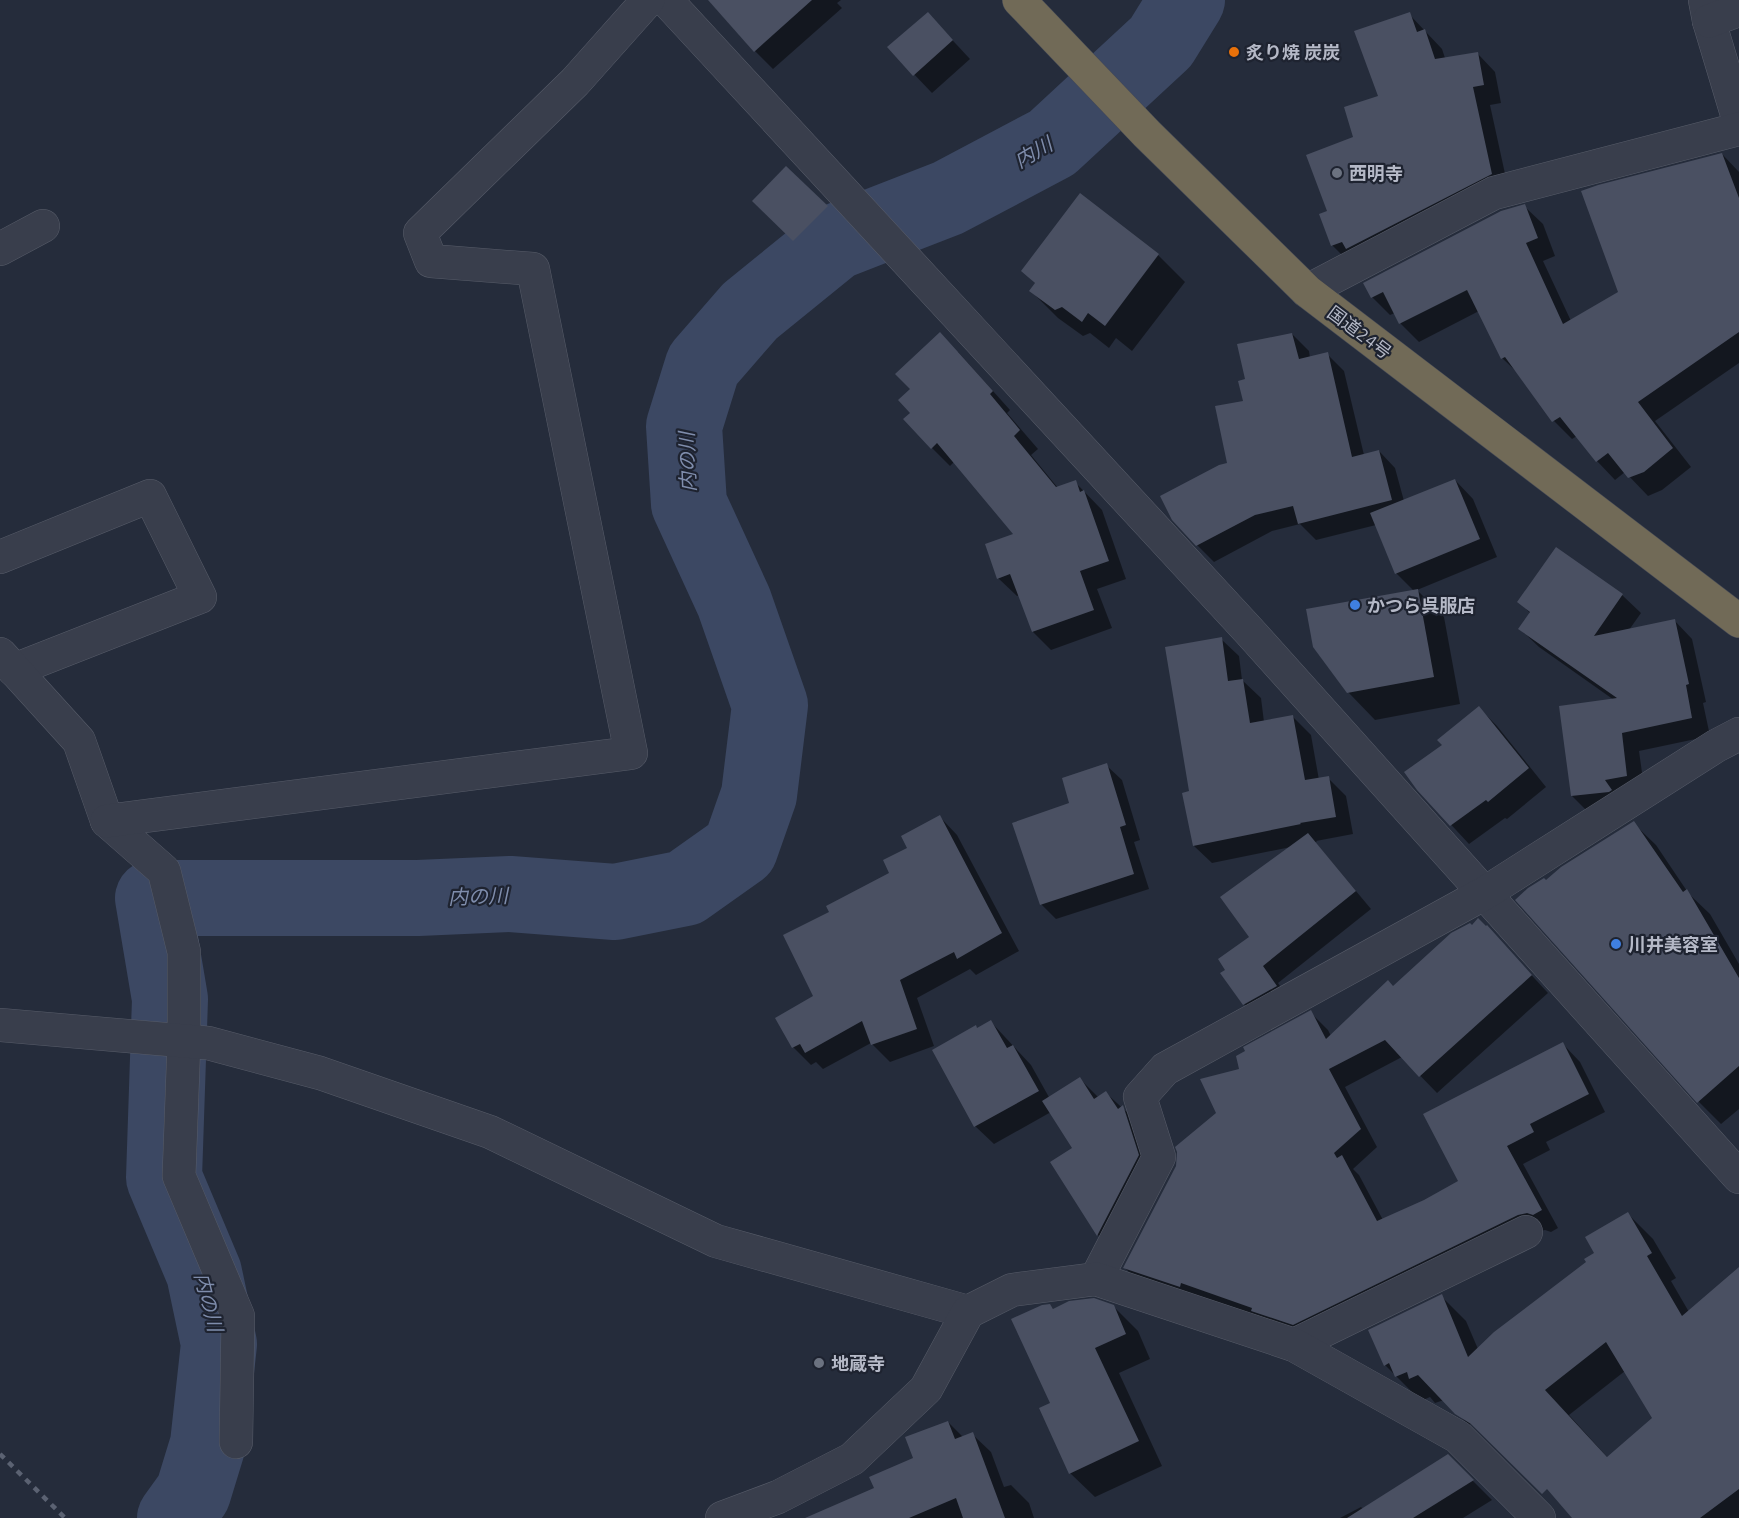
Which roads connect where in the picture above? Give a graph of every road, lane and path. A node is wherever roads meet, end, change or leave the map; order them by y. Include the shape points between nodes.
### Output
1 (648, 0) edge
2 (666, 0) edge
3 (1019, 0) edge
4 (1718, 10) edge
5 (1739, 121) edge
6 (1739, 129) edge
7 (43, 226) dead end
8 (0, 249) edge
9 (1307, 291) junction
10 (0, 557) edge
11 (1739, 621) edge
12 (7, 662) edge
13 (1739, 734) edge
14 (107, 821) junction
15 (1485, 893) junction
16 (0, 1025) edge
17 (184, 1041) junction
18 (1739, 1177) edge
19 (1526, 1232) dead end
20 (1096, 1279) junction
21 (968, 1312) junction
22 (1294, 1345) junction
23 (236, 1442) dead end
24 (784, 1507) edge
25 (722, 1518) edge
26 (1539, 1518) edge

1 - 14 street via 575,82 420,233 431,261 533,269 631,753
2 - 15 street via 1250,632
3 - 9 highway, 国道24号 via 1147,134
4 - 5 street
6 - 9 street via 1494,194
7 - 8 street
9 - 11 highway, 国道24号
10 - 12 street via 150,496 200,597
12 - 14 street via 79,741
13 - 15 street
14 - 17 street via 164,871 184,952
15 - 18 street
15 - 20 street via 1165,1069 1140,1097 1159,1157
16 - 17 street
17 - 21 street via 208,1043 320,1073 490,1132 716,1241
17 - 23 street via 179,1176 238,1316
19 - 22 street
20 - 21 street via 1012,1290
20 - 22 street
21 - 24 street via 926,1389 852,1459
22 - 26 street via 1458,1437
24 - 25 street

